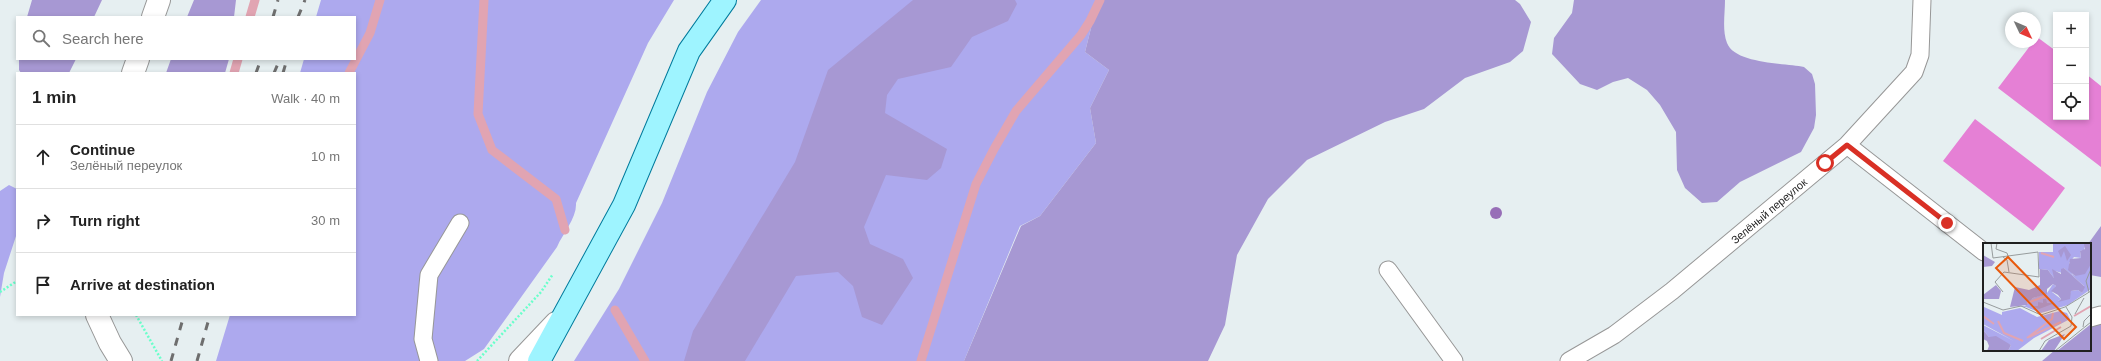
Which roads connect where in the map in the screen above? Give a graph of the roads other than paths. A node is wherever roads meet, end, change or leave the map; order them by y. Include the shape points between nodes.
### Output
1 (159, 0) edge
2 (725, 0) edge
3 (1922, 0) edge
4 (153, 16) edge
5 (138, 60) edge
6 (133, 72) edge
7 (1847, 145) junction
8 (460, 223) dead end
9 (1983, 251) edge
10 (1388, 270) dead end
11 (565, 313) junction
12 (2101, 315) edge
13 (98, 316) edge
14 (2091, 318) edge
15 (121, 361) edge
16 (428, 361) edge
17 (520, 361) edge
18 (539, 361) edge
19 (1454, 361) edge
20 (1570, 361) edge

1 - 4 street
2 - 11 main road via 690,51 624,205
3 - 7 lane, Зелёный переулок via 1920,55 1914,72
5 - 6 street
7 - 9 lane
7 - 20 lane, Зелёный переулок via 1672,291 1614,335
8 - 16 lane via 429,275 423,339
10 - 19 lane
11 - 17 street
11 - 18 main road
12 - 14 lane
13 - 15 street

